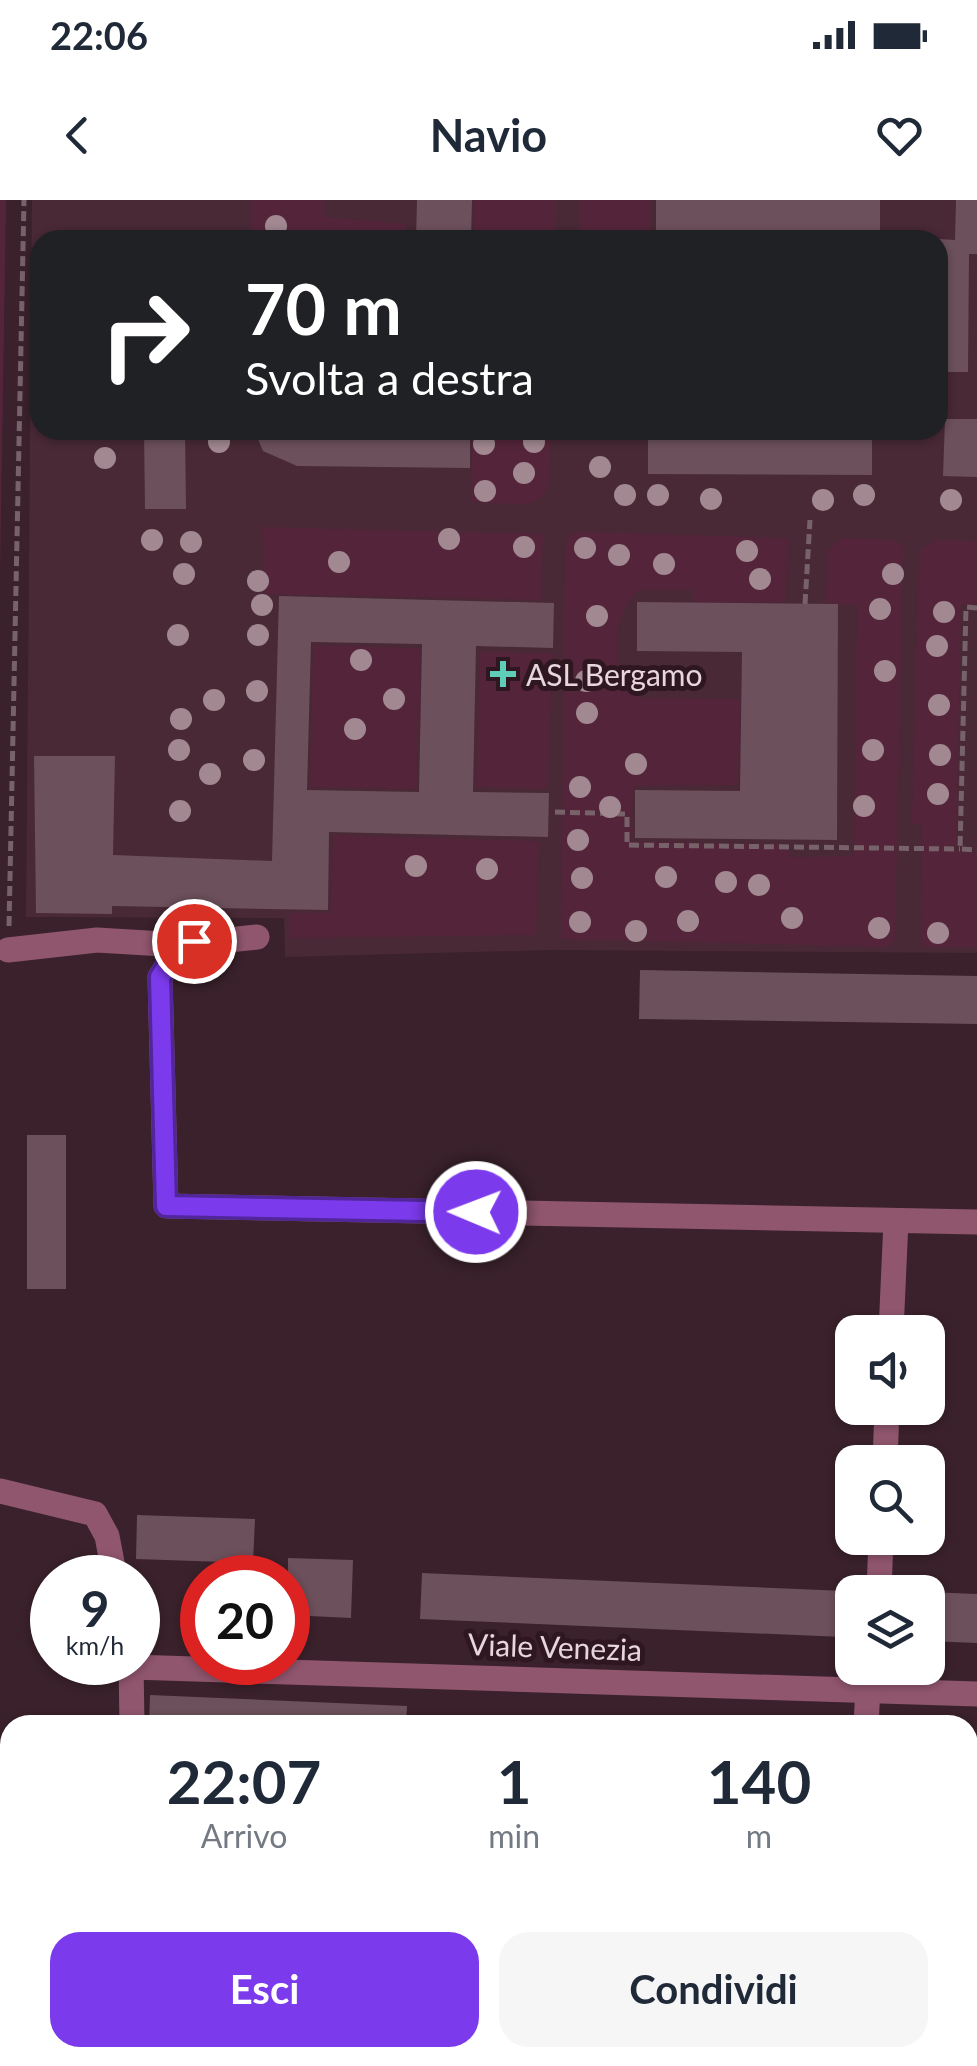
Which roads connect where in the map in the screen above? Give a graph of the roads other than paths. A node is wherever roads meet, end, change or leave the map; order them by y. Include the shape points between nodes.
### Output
1 (257, 937) dead end
2 (180, 946) junction
3 (8, 950) road end
4 (896, 1220) junction
5 (977, 1222) edge
6 (892, 1315) edge
7 (0, 1491) edge
8 (111, 1555) edge
9 (160, 1666) edge
10 (835, 1680) edge
11 (131, 1685) edge
12 (871, 1685) edge
13 (904, 1685) edge
14 (977, 1694) edge
15 (132, 1715) edge
16 (867, 1715) edge

1 - 2 street
2 - 3 street via 97,940
2 - 4 street via 160,977 166,1206
4 - 5 street
4 - 6 street
7 - 8 street via 95,1514
9 - 10 street, Viale Venezia
11 - 15 street
12 - 16 street
13 - 14 street, Viale Venezia

